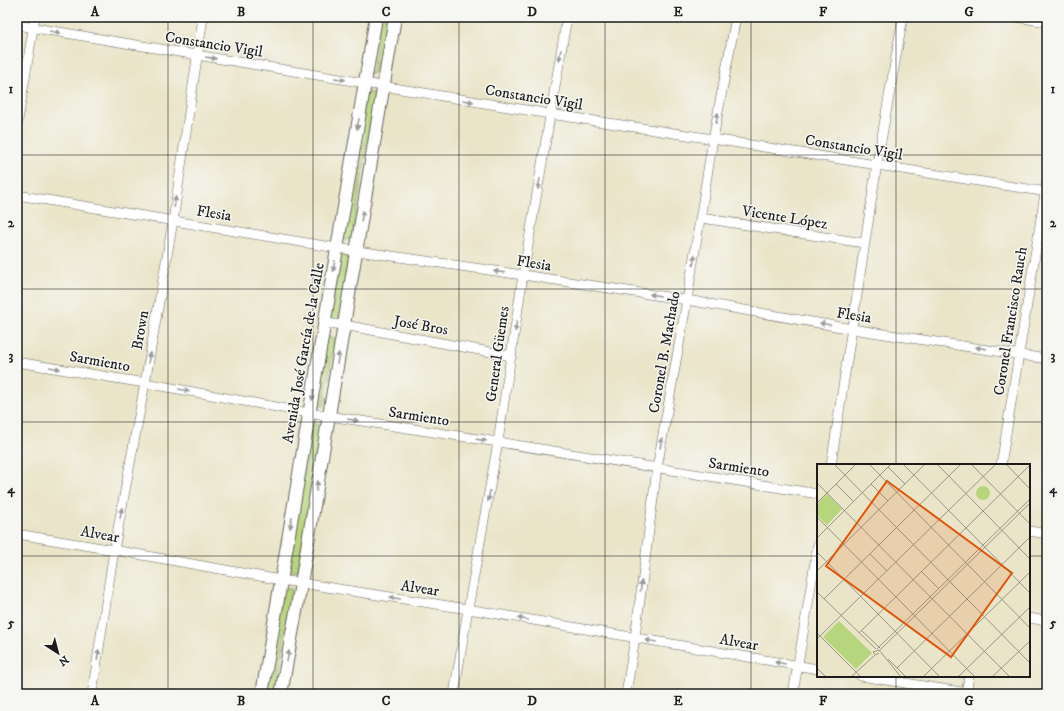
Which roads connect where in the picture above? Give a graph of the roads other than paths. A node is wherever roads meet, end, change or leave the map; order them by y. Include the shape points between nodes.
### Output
1 (35, 17) edge
2 (203, 17) edge
3 (376, 17) edge
4 (395, 17) edge
5 (567, 17) edge
6 (736, 17) edge
7 (903, 17) edge
8 (1016, 17) edge
9 (1047, 22) edge
10 (17, 25) edge
11 (33, 28) junction
12 (197, 55) junction
13 (365, 83) junction
14 (384, 87) junction
15 (550, 114) junction
16 (17, 126) edge
17 (713, 139) junction
18 (877, 164) junction
19 (1047, 181) edge
20 (1046, 192) edge
21 (17, 195) edge
22 (701, 218) junction
23 (173, 221) junction
24 (864, 243) junction
25 (337, 248) junction
26 (356, 251) junction
27 (523, 275) junction
28 (688, 300) junction
29 (325, 323) junction
30 (344, 325) junction
31 (852, 329) junction
32 (1019, 354) junction
33 (512, 356) junction
34 (1047, 359) edge
35 (17, 362) edge
36 (145, 383) junction
37 (309, 413) junction
38 (329, 416) junction
39 (498, 442) junction
40 (831, 464) edge
41 (1001, 464) edge
42 (657, 468) junction
43 (817, 494) edge
44 (1030, 531) edge
45 (17, 534) edge
46 (1047, 534) edge
47 (114, 550) junction
48 (817, 550) edge
49 (281, 580) junction
50 (301, 584) junction
51 (468, 610) junction
52 (1030, 618) edge
53 (1047, 621) edge
54 (635, 638) junction
55 (798, 666) junction
56 (817, 669) edge
57 (868, 677) edge
58 (969, 677) edge
59 (92, 694) edge
60 (262, 694) edge
61 (281, 694) edge
62 (454, 694) edge
63 (626, 694) edge
64 (793, 694) edge
65 (969, 694) edge

1 - 11 street
2 - 12 street, Brown
3 - 13 main road, Avenida José García de la Calle
4 - 14 main road
5 -> 15 street, General Güemes
17 -> 6 street, Coronel B. Machado
7 - 18 street
8 - 9 street
10 - 11 street, Constancio Vigil
11 -> 12 street, Constancio Vigil
11 - 16 street
12 -> 13 street, Constancio Vigil
23 -> 12 street, Brown
13 - 14 street, Constancio Vigil
13 -> 25 main road, Avenida José García de la Calle
14 -> 15 street, Constancio Vigil
26 -> 14 main road
15 - 17 street, Constancio Vigil
15 -> 27 street, General Güemes
17 - 18 street, Constancio Vigil
17 - 22 street, Coronel B. Machado
18 - 20 street, Constancio Vigil
18 - 24 street
19 - 20 street, Coronel Francisco Rauch
20 - 32 street, Coronel Francisco Rauch
21 - 23 street, Flesia
22 - 24 street, Vicente López
28 -> 22 street, Coronel B. Machado
23 - 25 street, Flesia
36 -> 23 street, Brown
24 - 31 street
25 - 26 street, Flesia
25 -> 29 main road, Avenida José García de la Calle
27 -> 26 street, Flesia
26 - 30 main road
28 -> 27 street, Flesia
27 -> 33 street, General Güemes
31 -> 28 street, Flesia
42 -> 28 street, Coronel B. Machado
29 - 30 street, José Bros
29 -> 37 main road, Avenida José García de la Calle
30 - 33 street, José Bros
38 -> 30 main road
32 -> 31 street, Flesia
31 - 40 street
32 - 34 street, Flesia
32 - 41 street, Coronel Francisco Rauch
33 - 39 street, General Güemes
35 -> 36 street, Sarmiento
36 -> 37 street, Sarmiento
47 -> 36 street, Brown
37 - 38 street, Sarmiento
37 -> 49 main road, Avenida José García de la Calle
38 -> 39 street, Sarmiento
50 -> 38 main road
39 - 42 street, Sarmiento
39 -> 51 street, General Güemes
42 - 43 street, Sarmiento
54 -> 42 street, Coronel B. Machado
44 - 46 street
45 - 47 street, Alvear
47 - 49 street, Alvear
59 -> 47 street, Brown
48 - 55 street
49 - 50 street, Alvear
49 - 60 main road, Avenida José García de la Calle
51 -> 50 street, Alvear
61 -> 50 main road
54 -> 51 street, Alvear
51 - 62 street, General Güemes
52 - 53 street
55 -> 54 street, Alvear
54 - 63 street, Coronel B. Machado
55 - 56 street, Alvear
55 - 64 street
57 - 65 street
58 - 65 street

